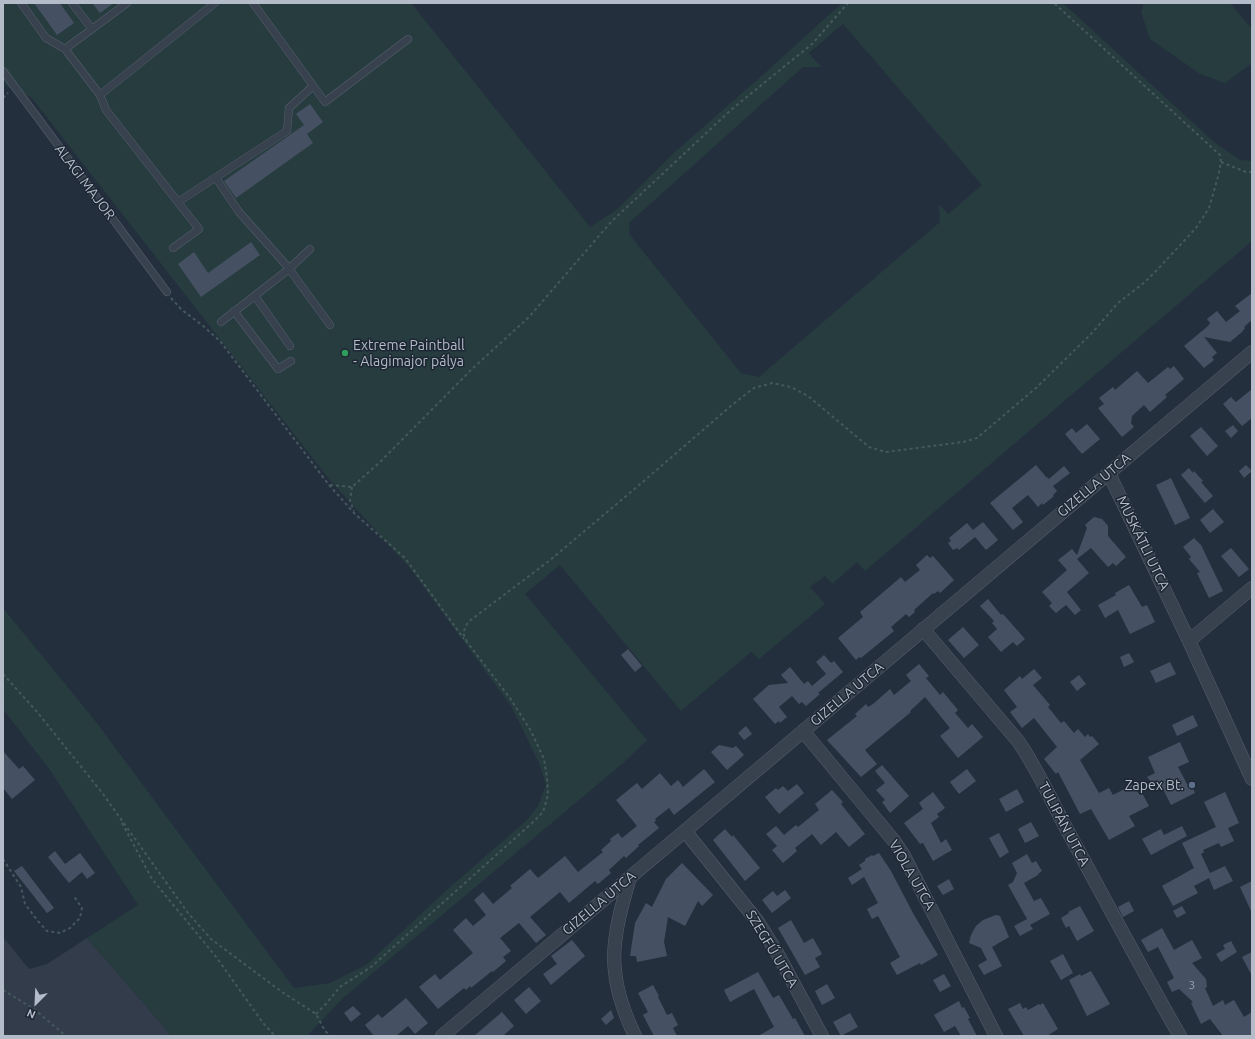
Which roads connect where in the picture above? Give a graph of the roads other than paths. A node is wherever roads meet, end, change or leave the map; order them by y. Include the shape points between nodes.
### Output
1 (21, 3) edge
2 (72, 3) edge
3 (127, 3) edge
4 (216, 3) edge
5 (252, 3) edge
6 (92, 29) junction
7 (408, 39) dead end
8 (65, 49) junction
9 (3, 71) edge
10 (313, 86) junction
11 (100, 95) junction
12 (216, 178) junction
13 (178, 202) junction
14 (174, 248) dead end
15 (310, 249) dead end
16 (289, 269) junction
17 (167, 292) road end
18 (255, 296) junction
19 (234, 311) junction
20 (221, 322) dead end
21 (330, 324) dead end
22 (290, 346) dead end
23 (1252, 352) edge
24 (291, 361) dead end
25 (1110, 472) junction
26 (1252, 588) edge
27 (923, 630) junction
28 (1192, 639) junction
29 (803, 731) junction
30 (1252, 763) edge
31 (1252, 779) edge
32 (685, 831) junction
33 (630, 877) junction
34 (442, 1036) edge
35 (635, 1036) edge
36 (822, 1036) edge
37 (996, 1036) edge
38 (1180, 1036) edge

1 - 8 lane via 46,38
2 - 6 lane
3 - 6 lane
4 - 11 lane
5 - 10 lane
6 - 8 lane
7 - 10 lane via 325,102
8 - 11 lane
9 - 17 lane, ALAGI MAJOR
10 - 12 lane via 289,108 287,131
11 - 13 lane via 106,110
12 - 13 lane
12 - 16 lane via 239,212
13 - 14 lane via 199,229
15 - 16 lane
16 - 18 lane
16 - 21 lane
18 - 19 lane
18 - 22 lane
19 - 20 lane
19 - 24 lane via 278,369
23 - 25 street, GIZELLA UTCA
25 - 27 street, GIZELLA UTCA
25 - 28 street, MUSKÁTLI UTCA
26 - 28 street
27 - 29 street, GIZELLA UTCA
27 - 38 street, TULIPÁN UTCA via 1018,741 1030,759
28 - 30 street, MUSKÁTLI UTCA
28 - 31 street, MUSKÁTLI UTCA
29 - 32 street, GIZELLA UTCA
29 - 37 street, VIOLA UTCA via 903,854
32 - 33 street, GIZELLA UTCA
32 - 36 street, SZEGFŰ UTCA via 758,922
33 - 34 street, GIZELLA UTCA
33 - 35 street via 620,912 614,970 625,1015

